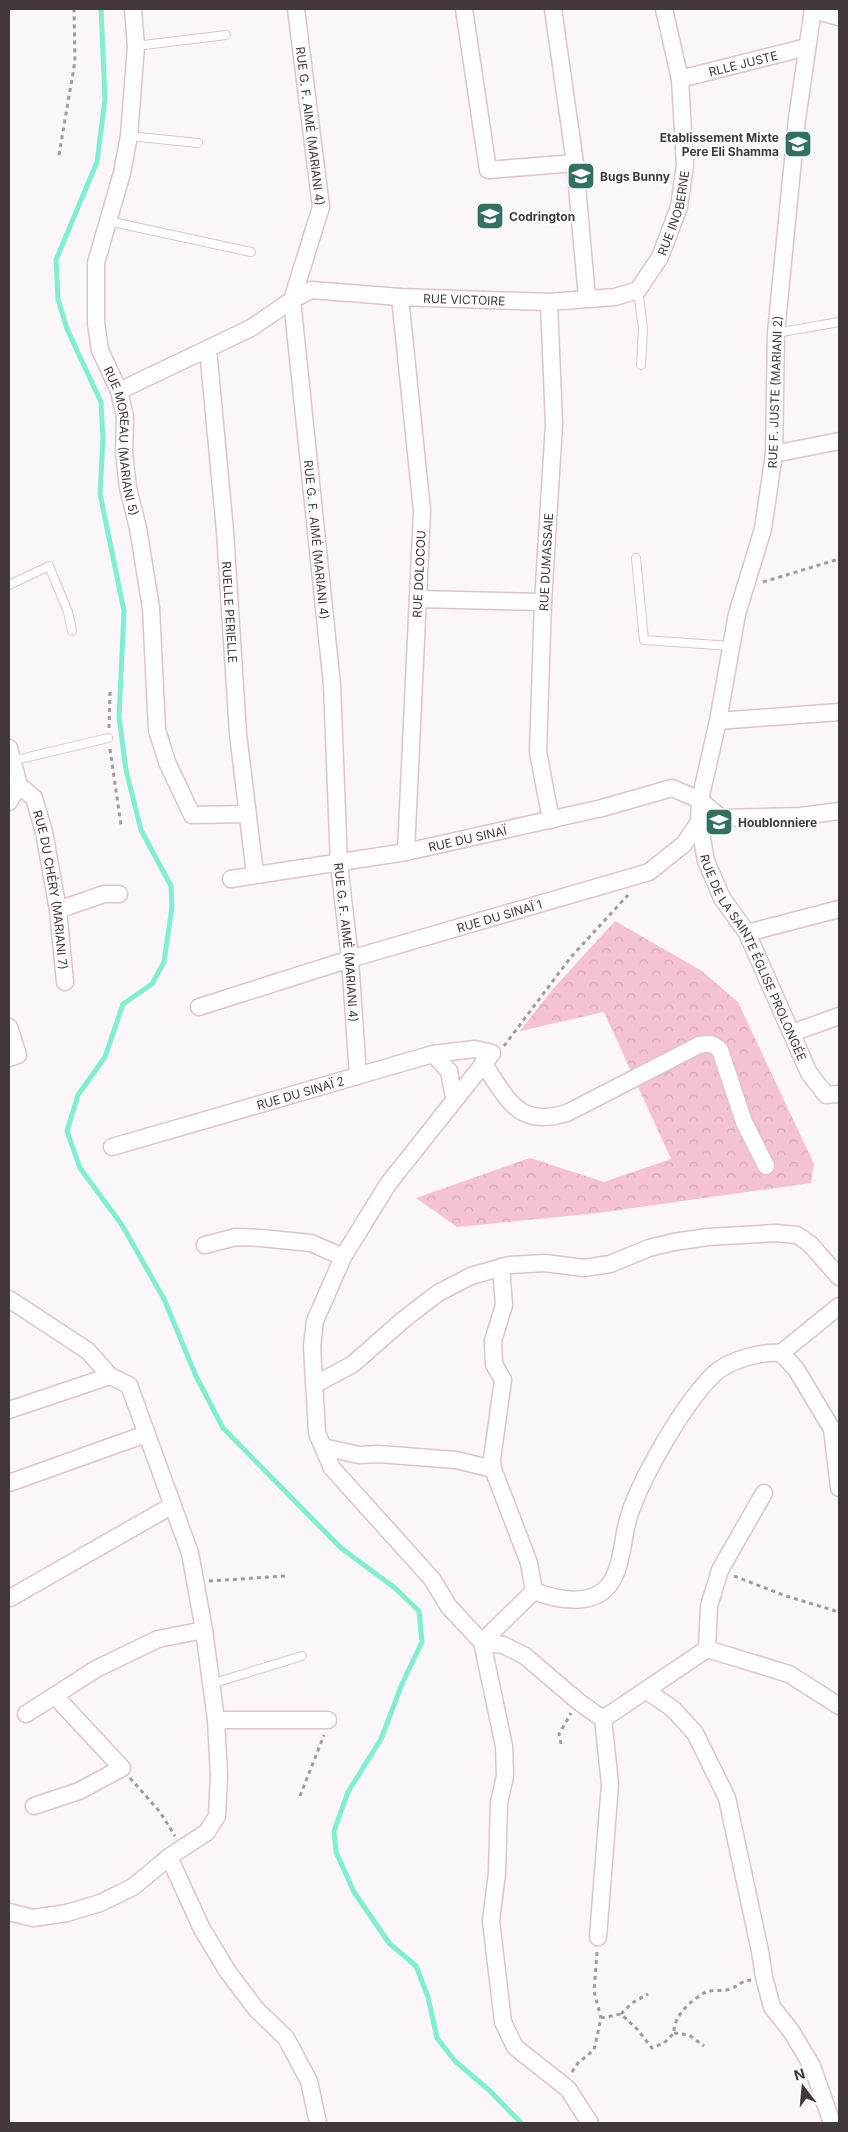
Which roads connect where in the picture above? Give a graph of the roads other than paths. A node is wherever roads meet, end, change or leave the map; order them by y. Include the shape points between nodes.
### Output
1 (133, 9) edge
2 (296, 9) edge
3 (464, 9) edge
4 (553, 9) edge
5 (664, 9) edge
6 (813, 10) edge
7 (839, 17) edge
8 (226, 35) dead end
9 (136, 46) junction
10 (807, 47) junction
11 (680, 79) junction
12 (129, 136) junction
13 (198, 142) dead end
14 (575, 163) junction
15 (108, 221) junction
16 (251, 252) dead end
17 (638, 290) junction
18 (400, 297) junction
19 (588, 298) junction
20 (292, 300) junction
21 (549, 302) junction
22 (839, 322) edge
23 (776, 333) junction
24 (208, 349) junction
25 (641, 365) dead end
26 (119, 391) junction
27 (839, 441) edge
28 (774, 454) junction
29 (636, 558) dead end
30 (9, 584) edge
31 (418, 598) junction
32 (543, 602) junction
33 (72, 631) dead end
34 (731, 646) junction
35 (839, 712) edge
36 (718, 721) junction
37 (108, 738) road end
38 (10, 754) edge
39 (19, 785) junction
40 (700, 800) junction
41 (9, 802) edge
42 (839, 811) edge
43 (248, 814) junction
44 (550, 820) junction
45 (698, 822) junction
46 (406, 852) junction
47 (339, 864) junction
48 (255, 874) junction
49 (231, 879) dead end
50 (119, 894) dead end
51 (839, 909) edge
52 (58, 910) junction
53 (747, 933) junction
54 (350, 959) junction
55 (65, 982) dead end
56 (199, 1006) dead end
57 (839, 1016) edge
58 (9, 1027) edge
59 (792, 1033) junction
60 (433, 1054) junction
61 (9, 1058) edge
62 (487, 1058) junction
63 (358, 1076) junction
64 (839, 1094) edge
65 (454, 1098) junction
66 (112, 1147) dead end
67 (766, 1166) dead end
68 (205, 1245) dead end
69 (343, 1257) junction
70 (500, 1267) junction
71 (839, 1277) edge
72 (9, 1299) edge
73 (839, 1306) edge
74 (781, 1353) junction
75 (110, 1376) junction
76 (316, 1384) junction
77 (9, 1410) edge
78 (146, 1434) junction
79 (323, 1446) junction
80 (493, 1469) junction
81 (9, 1483) edge
82 (839, 1488) edge
83 (764, 1493) dead end
84 (173, 1505) junction
85 (534, 1591) junction
86 (9, 1597) edge
87 (204, 1630) junction
88 (482, 1642) junction
89 (707, 1649) junction
90 (302, 1656) dead end
91 (211, 1684) junction
92 (647, 1691) junction
93 (56, 1696) junction
94 (839, 1706) edge
95 (26, 1714) dead end
96 (603, 1718) junction
97 (216, 1720) junction
98 (328, 1720) road end
99 (34, 1806) dead end
100 (169, 1857) junction
101 (9, 1912) edge
102 (598, 1937) road end
103 (318, 2123) edge
104 (590, 2123) edge
105 (832, 2123) edge

1 - 9 street, RUE MOREAU (MARIANI 5)
2 - 20 street, RUE G. F. AIMÉ (MARIANI 4) via 321,206
3 - 14 street via 488,170
4 - 14 street
5 - 11 street, RUE INOBERNE
6 - 7 street
6 - 10 street, RUE F. JUSTE (MARIANI 2)
8 - 9 lane
9 - 12 street, RUE MOREAU (MARIANI 5)
10 - 11 street, RLLE JUSTE
10 - 23 street, RUE F. JUSTE (MARIANI 2)
11 - 17 street, RUE INOBERNE via 685,165 680,208 660,257
12 - 13 lane
12 - 15 street, RUE MOREAU (MARIANI 5)
14 - 19 street
15 - 16 lane
15 - 26 street, RUE MOREAU (MARIANI 5) via 96,263 96,323 100,350
17 - 19 street, RUE VICTOIRE via 615,297
17 - 25 lane via 643,328
18 - 20 street, RUE VICTOIRE via 311,290
18 - 21 street, RUE VICTOIRE
18 - 31 street, RUE DOLOCOU via 422,511
19 - 21 street, RUE VICTOIRE
20 - 24 street, RUE VICTOIRE via 251,328
20 - 47 street, RUE G. F. AIMÉ (MARIANI 4) via 332,685
21 - 32 street, RUE DUMASSAIE via 554,424
22 - 23 lane
23 - 28 street, RUE F. JUSTE (MARIANI 2)
24 - 26 street, RUE VICTOIRE
24 - 43 street, RUELLE PERIELLE via 225,531 238,734
26 - 43 street, RUE MOREAU (MARIANI 5) via 125,417 124,453 128,488 151,608 157,730 167,762 192,815
27 - 28 street
28 - 34 street, RUE F. JUSTE (MARIANI 2) via 763,529
29 - 34 lane via 644,640
30 - 33 lane via 48,566 68,612
31 - 32 street
31 - 46 street, RUE DOLOCOU
32 - 44 street, RUE DUMASSAIE via 538,752
34 - 36 street, RUE F. JUSTE (MARIANI 2)
35 - 36 street
36 - 40 street, RUE F. JUSTE (MARIANI 2)
37 - 38 lane
38 - 39 street, RUE DU CHÉRY (MARIANI 7)
39 - 41 street
39 - 52 street, RUE DU CHÉRY (MARIANI 7) via 34,798 44,832
40 - 42 street, RUE DU SINAÏ via 721,818 801,816
40 - 44 street, RUE DU SINAÏ via 672,788
40 - 45 street, RUE DE LA SAINTE ÉGLISE PROLONGÉE
43 - 48 street, RUELLE PERIELLE
44 - 46 street, RUE DU SINAÏ
45 - 53 street, RUE DE LA SAINTE ÉGLISE PROLONGÉE via 706,861 722,898
45 - 54 street, RUE DU SINAÏ 1 via 684,844 649,872
46 - 47 street, RUE DU SINAÏ
47 - 48 street, RUE DU SINAÏ
47 - 54 street, RUE G. F. AIMÉ (MARIANI 4)
48 - 49 street, RUE DU SINAÏ
50 - 52 street via 104,894
51 - 53 street
52 - 55 street, RUE DU CHÉRY (MARIANI 7)
53 - 59 street, RUE DE LA SAINTE ÉGLISE PROLONGÉE
54 - 56 street, RUE DU SINAÏ 1
54 - 63 street, RUE G. F. AIMÉ (MARIANI 4)
57 - 59 street
58 - 61 street via 18,1055
59 - 64 street, RUE DE LA SAINTE ÉGLISE PROLONGÉE via 809,1073 826,1095
60 - 62 street, RUE DU SINAÏ 2 via 475,1049
60 - 63 street, RUE DU SINAÏ 2
60 - 65 street via 449,1071
62 - 65 street
62 - 67 street via 513,1105 525,1115 551,1118 699,1045 714,1045 720,1050 744,1122
63 - 66 street, RUE DU SINAÏ 2
65 - 69 street via 388,1184
68 - 69 street via 236,1236 311,1243
69 - 76 street via 315,1321 312,1346
70 - 71 street via 545,1263 584,1268 610,1264 674,1242 775,1233 797,1235 810,1244
70 - 76 street via 471,1276 438,1293 353,1364
70 - 80 street via 504,1305 493,1341 494,1364 503,1380
72 - 75 street via 88,1351
73 - 74 street
74 - 82 street via 796,1369 832,1429
74 - 85 street via 768,1352 744,1358 715,1372 690,1403 639,1492 608,1586 592,1596 572,1599 553,1598
75 - 77 street
75 - 78 street via 129,1385
76 - 79 street via 317,1433
78 - 81 street
78 - 84 street
79 - 80 street via 359,1455 456,1460
79 - 88 street via 332,1468 432,1580 449,1607
80 - 85 street via 529,1563
83 - 89 street via 720,1570 709,1606
84 - 86 street
84 - 87 street via 190,1553
85 - 88 street
87 - 91 street
87 - 93 street via 158,1639 96,1668
88 - 96 street via 503,1645 525,1656
88 - 104 street via 504,1746 505,1776 499,1803 497,1873 491,1921 503,2022 515,2047 568,2089
89 - 92 street
89 - 94 street via 789,1674
90 - 91 lane
91 - 97 street
92 - 96 street
92 - 105 street via 673,1709 695,1733 727,1798 772,2007 812,2066
93 - 95 street
93 - 99 street via 122,1768 79,1791
96 - 102 street via 610,1784
97 - 98 street
97 - 100 street via 217,1816 207,1832
100 - 101 street via 133,1886 100,1903 67,1913 33,1918
100 - 103 street via 202,1928 228,1972 256,2009 286,2038 308,2081

